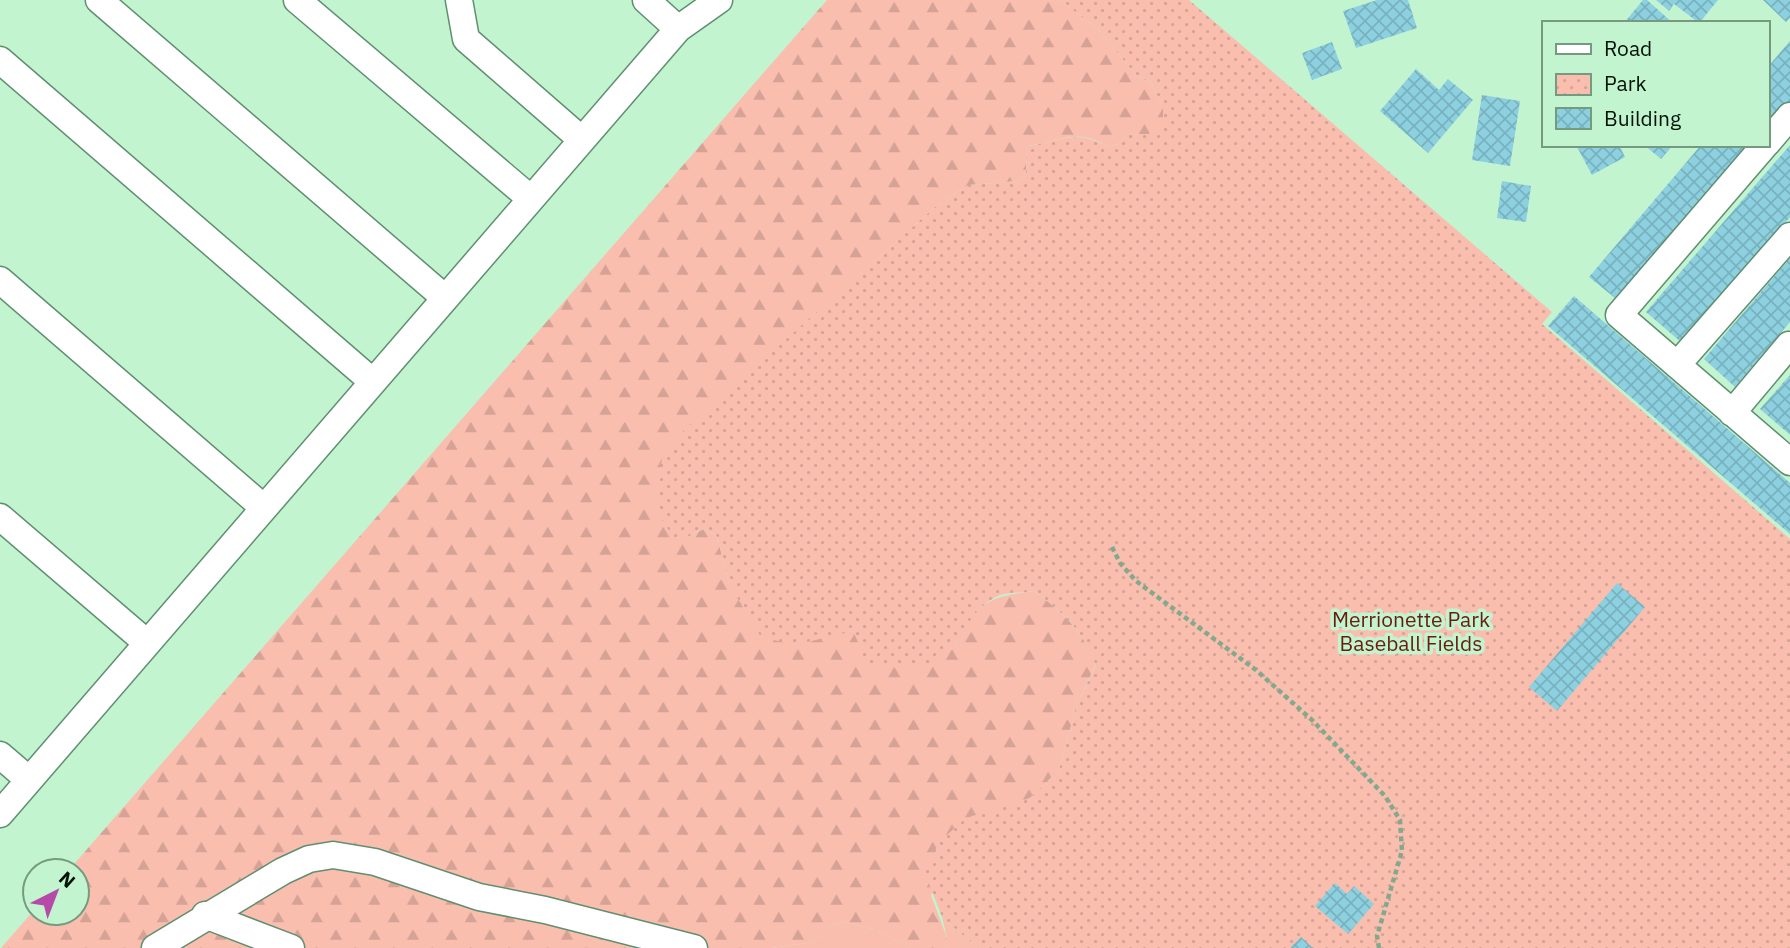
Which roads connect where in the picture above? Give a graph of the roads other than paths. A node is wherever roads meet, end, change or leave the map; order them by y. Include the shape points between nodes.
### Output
1 (99, 0) edge
2 (297, 0) edge
3 (459, 0) edge
4 (646, 0) edge
5 (719, 0) edge
6 (678, 29) junction
7 (0, 60) edge
8 (1790, 116) edge
9 (582, 140) junction
10 (1769, 140) edge
11 (1763, 147) edge
12 (531, 200) junction
13 (1790, 236) edge
14 (0, 280) edge
15 (445, 298) junction
16 (1790, 345) edge
17 (1677, 365) junction
18 (373, 382) junction
19 (1732, 412) junction
20 (1790, 462) edge
21 (264, 508) junction
22 (0, 517) edge
23 (147, 643) junction
24 (0, 755) edge
25 (29, 780) junction
26 (0, 814) edge
27 (205, 915) junction
28 (644, 941) edge
29 (155, 948) edge
30 (291, 948) edge
31 (694, 948) edge

1 - 15 lane
2 - 12 lane
3 - 9 lane via 466,39
4 - 6 lane
5 - 6 lane
6 - 9 lane
7 - 18 lane
8 - 10 lane
9 - 12 lane
11 - 17 lane via 1619,315
12 - 15 lane
13 - 17 lane
14 - 21 lane
15 - 18 lane
16 - 19 lane
17 - 19 lane
18 - 21 lane
19 - 20 lane
21 - 23 lane
22 - 23 lane
23 - 25 lane
24 - 25 lane
25 - 26 lane
27 - 28 lane via 283,871 332,855 375,862 479,897
27 - 29 lane
27 - 30 lane
28 - 31 lane

